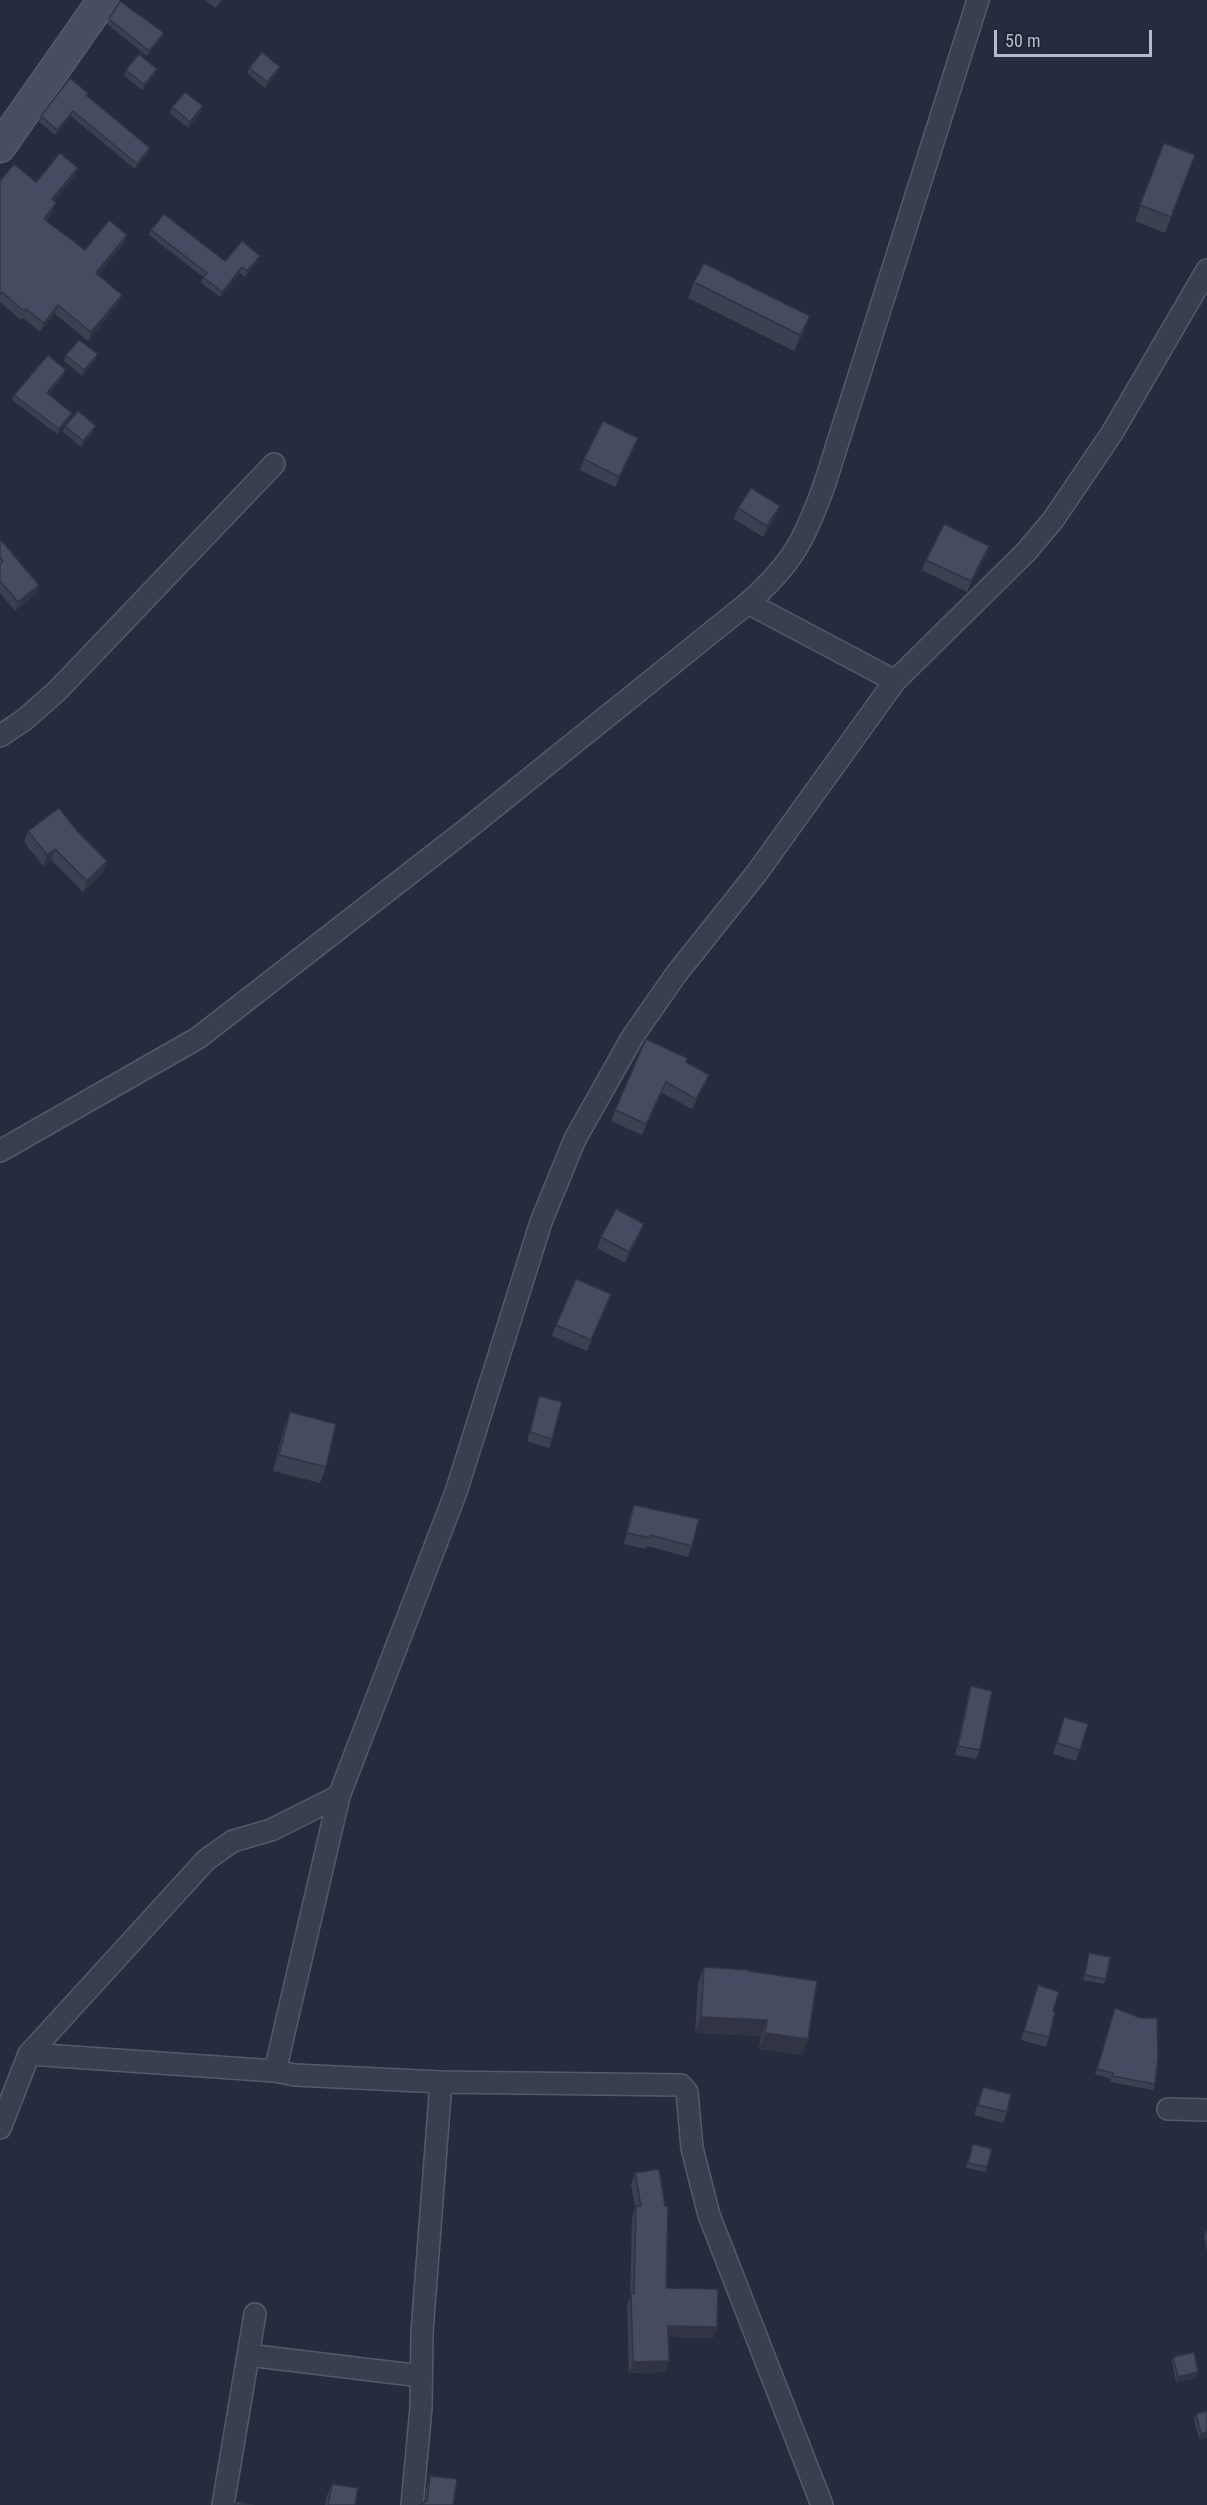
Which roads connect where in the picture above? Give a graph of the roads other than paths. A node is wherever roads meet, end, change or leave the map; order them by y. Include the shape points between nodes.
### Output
1 (103, 0) edge
2 (978, 0) edge
3 (0, 147) edge
4 (1207, 270) edge
5 (274, 464) dead end
6 (748, 603) junction
7 (895, 681) junction
8 (0, 736) edge
9 (0, 1151) edge
10 (339, 1796) junction
11 (29, 2054) junction
12 (274, 2071) junction
13 (441, 2082) junction
14 (1167, 2109) dead end
15 (1207, 2110) edge
16 (0, 2128) edge
17 (255, 2314) dead end
18 (248, 2355) junction
19 (421, 2376) junction
20 (224, 2505) edge
21 (412, 2505) edge
22 (822, 2505) edge

1 - 3 street
2 - 6 street via 812,519 795,553 774,580
4 - 7 street via 1112,433 1053,520 1019,559
5 - 8 street via 57,691
6 - 7 street
6 - 9 street via 198,1038
7 - 10 street via 756,874 677,973 633,1036 575,1138 541,1222 456,1492
10 - 11 street via 271,1830 233,1841 206,1860
10 - 12 street
11 - 12 street
11 - 16 street
12 - 13 street
13 - 19 street
13 - 22 street via 676,2083 685,2087 692,2148 709,2215
14 - 15 street
17 - 18 street
18 - 19 street
18 - 20 street
19 - 21 street

